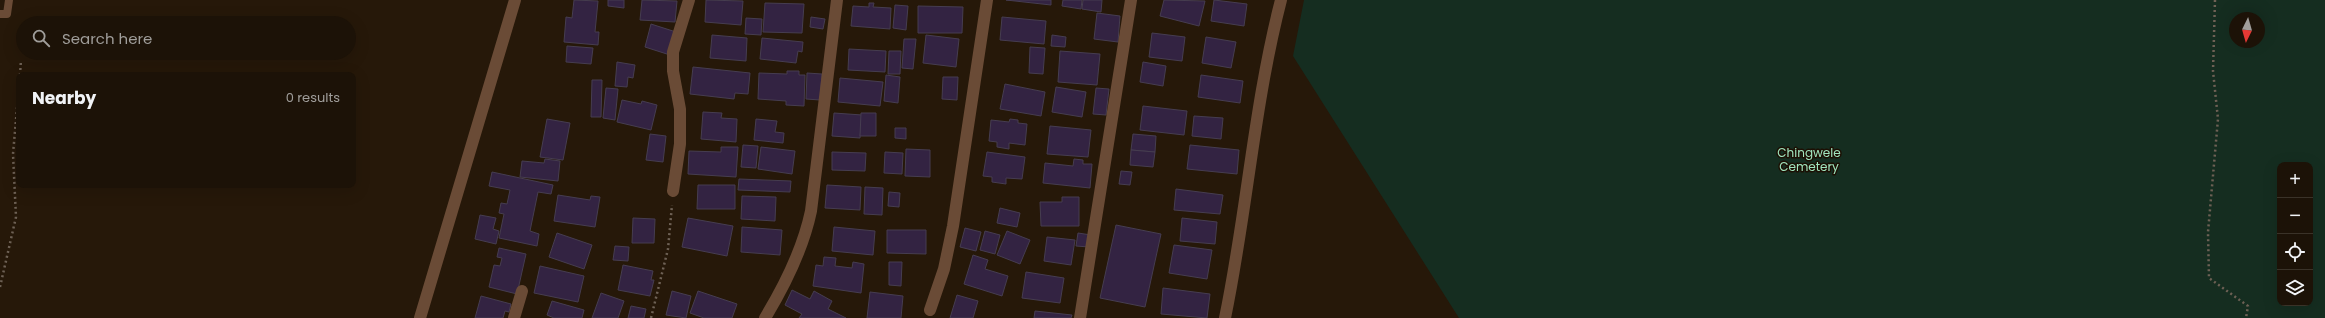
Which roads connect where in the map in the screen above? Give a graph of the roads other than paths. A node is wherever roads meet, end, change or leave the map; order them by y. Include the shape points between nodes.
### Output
1 (9, 0) edge
2 (515, 0) edge
3 (689, 0) edge
4 (837, 0) edge
5 (987, 0) edge
6 (1131, 0) edge
7 (1281, 0) edge
8 (0, 14) edge
9 (673, 191) road end
10 (522, 290) dead end
11 (930, 310) dead end
12 (420, 318) edge
13 (514, 318) edge
14 (765, 318) edge
15 (1080, 318) edge
16 (1225, 318) edge

1 - 8 lane via 7,14
2 - 12 street
3 - 9 street via 673,52 673,71 680,109 680,144
4 - 14 street via 806,238 778,298
5 - 11 street via 953,226 944,268
6 - 15 street
7 - 16 street via 1268,50 1238,255
10 - 13 street

